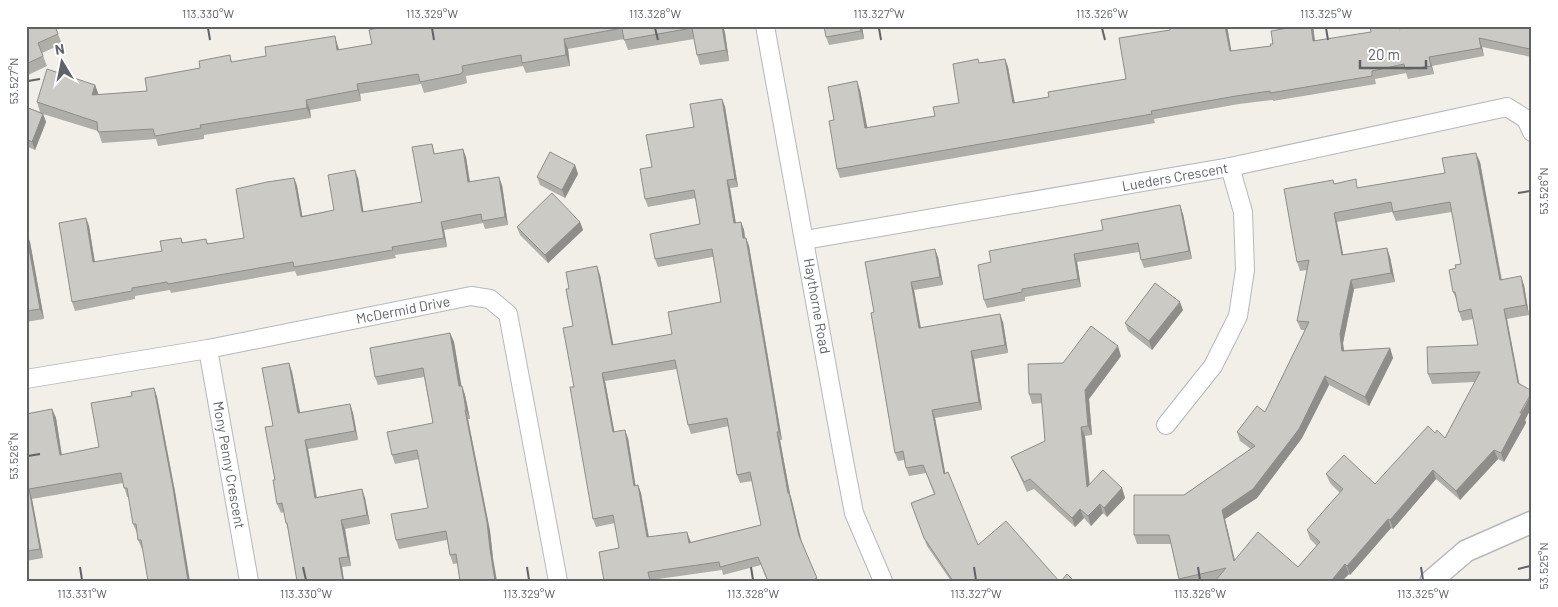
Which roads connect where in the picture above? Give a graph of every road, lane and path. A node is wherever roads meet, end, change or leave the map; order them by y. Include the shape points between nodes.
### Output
1 (766, 26) edge
2 (1532, 132) edge
3 (1230, 167) junction
4 (805, 240) junction
5 (208, 349) junction
6 (26, 379) edge
7 (1166, 425) dead end
8 (1532, 522) edge
9 (249, 581) edge
10 (558, 581) edge
11 (883, 581) edge
12 (1431, 581) edge

1 - 4 street, Haythorne Road
2 - 3 street, Lueders Crescent via 1526,119 1507,107
3 - 4 street, Lueders Crescent
3 - 7 street via 1243,212 1245,270 1238,316 1213,366
4 - 11 street, Haythorne Road via 854,513
5 - 6 street, McDermid Drive
5 - 9 street, Mony Penny Crescent
5 - 10 street, McDermid Drive via 471,296 490,299 508,314
8 - 12 street via 1466,552

